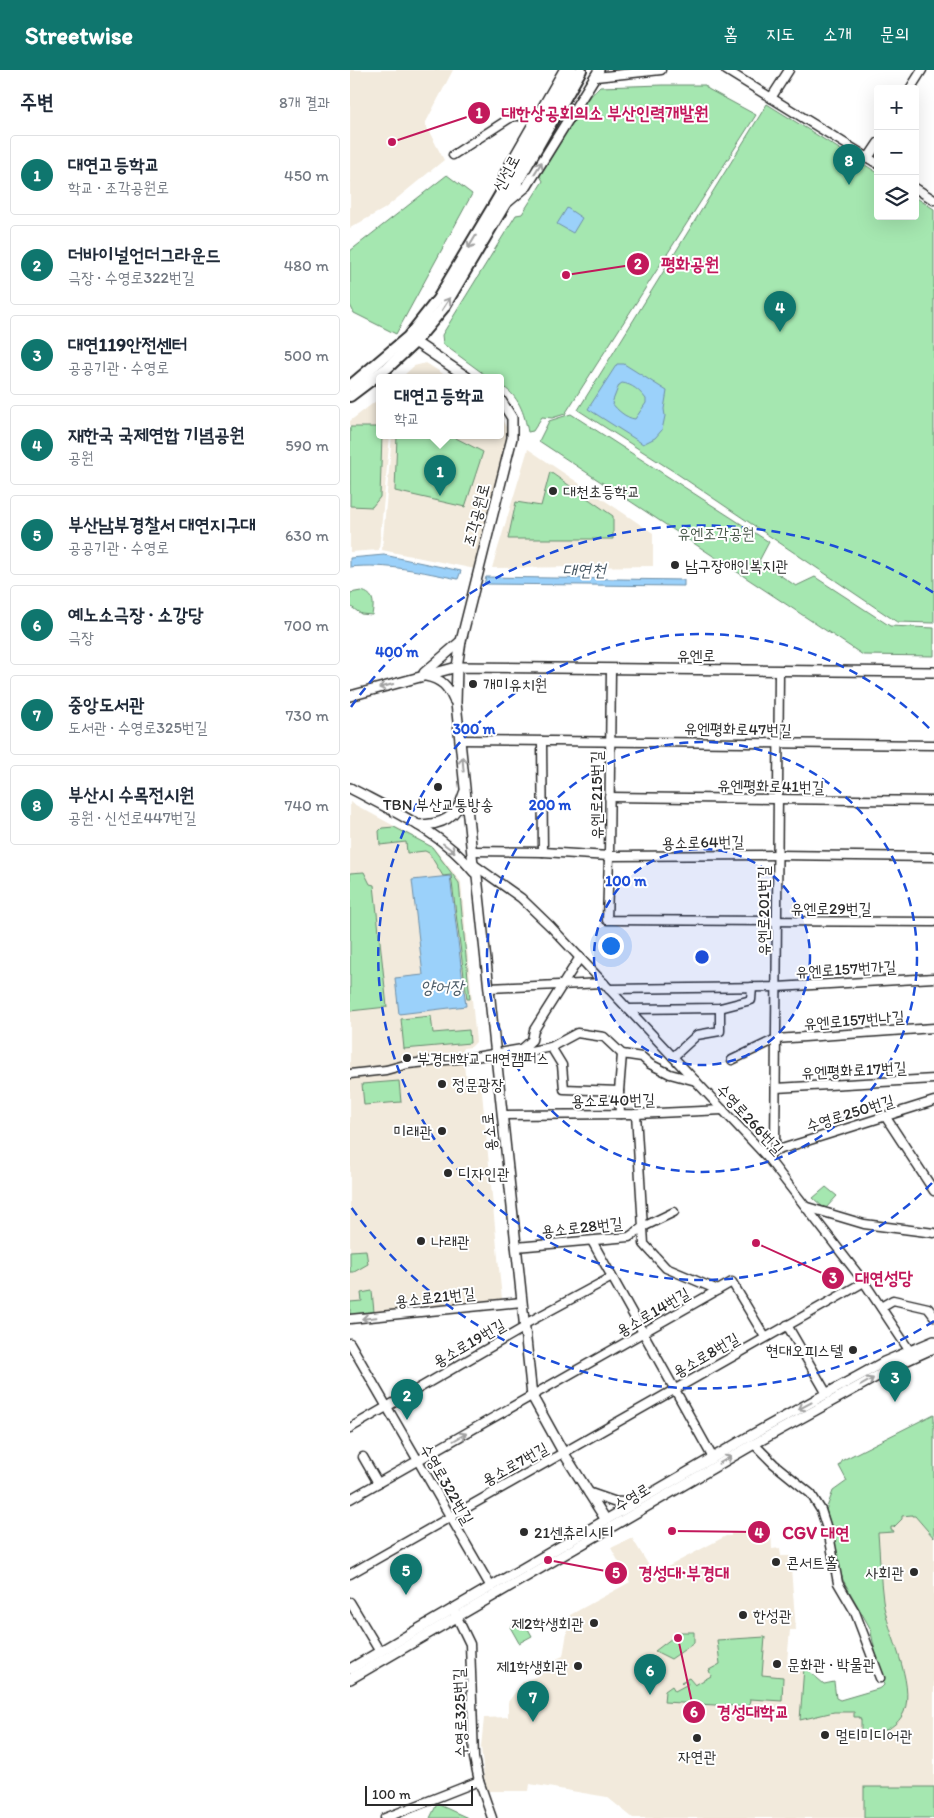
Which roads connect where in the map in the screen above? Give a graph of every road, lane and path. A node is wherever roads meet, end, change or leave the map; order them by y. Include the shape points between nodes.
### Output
1 (564, 70) edge
2 (572, 70) edge
3 (581, 70) edge
4 (661, 70) edge
5 (726, 70) edge
6 (789, 70) edge
7 (922, 70) edge
8 (598, 73) edge
9 (913, 85) edge
10 (771, 98) junction
11 (538, 116) junction
12 (874, 149) edge
13 (453, 155) dead end
14 (868, 158) junction
15 (874, 162) edge
16 (919, 191) edge
17 (934, 200) edge
18 (501, 202) junction
19 (415, 342) junction
20 (379, 374) edge
21 (463, 374) edge
22 (376, 376) edge
23 (350, 386) edge
24 (350, 396) edge
25 (504, 405) edge
26 (460, 640) junction
27 (457, 667) junction
28 (610, 669) junction
29 (779, 671) junction
30 (934, 672) edge
31 (422, 675) junction
32 (350, 696) edge
33 (456, 703) junction
34 (460, 740) junction
35 (542, 741) junction
36 (610, 741) junction
37 (779, 743) junction
38 (934, 745) edge
39 (350, 788) edge
40 (465, 789) junction
41 (609, 798) junction
42 (778, 800) junction
43 (934, 802) edge
44 (417, 825) junction
45 (472, 851) junction
46 (542, 852) junction
47 (778, 855) junction
48 (609, 856) junction
49 (934, 857) edge
50 (473, 864) junction
51 (477, 876) junction
52 (607, 920) joint
53 (777, 921) junction
54 (934, 922) edge
55 (580, 957) junction
56 (934, 978) edge
57 (562, 985) junction
58 (607, 986) junction
59 (752, 987) junction
60 (777, 987) junction
61 (489, 988) junction
62 (720, 1008) junction
63 (628, 1009) junction
64 (934, 1028) edge
65 (776, 1039) junction
66 (551, 1048) junction
67 (522, 1050) junction
68 (495, 1053) junction
69 (622, 1054) junction
70 (673, 1057) junction
71 (732, 1060) dead end
72 (350, 1074) edge
73 (934, 1079) edge
74 (696, 1081) junction
75 (776, 1088) junction
76 (619, 1091) junction
77 (934, 1101) edge
78 (724, 1110) junction
79 (620, 1114) junction
80 (636, 1114) junction
81 (502, 1115) junction
82 (885, 1116) junction
83 (775, 1151) junction
84 (767, 1157) junction
85 (934, 1191) edge
86 (807, 1207) junction
87 (674, 1212) dead end
88 (643, 1227) junction
89 (934, 1233) edge
90 (592, 1241) junction
91 (516, 1247) junction
92 (612, 1277) junction
93 (864, 1282) junction
94 (718, 1290) junction
95 (522, 1302) junction
96 (881, 1307) junction
97 (934, 1316) edge
98 (350, 1320) edge
99 (787, 1325) junction
100 (525, 1326) junction
101 (644, 1333) junction
102 (765, 1337) junction
103 (934, 1341) edge
104 (351, 1347) edge
105 (934, 1348) edge
106 (909, 1350) junction
107 (675, 1389) junction
108 (827, 1394) junction
109 (532, 1396) junction
110 (387, 1407) junction
111 (351, 1425) edge
112 (754, 1444) junction
113 (563, 1452) junction
114 (363, 1457) dead end
115 (713, 1458) junction
116 (418, 1461) junction
117 (378, 1484) junction
118 (589, 1493) junction
119 (350, 1499) edge
120 (637, 1503) junction
121 (450, 1516) junction
122 (606, 1520) junction
123 (350, 1574) edge
124 (491, 1587) junction
125 (350, 1602) edge
126 (455, 1612) junction
127 (380, 1652) junction
128 (350, 1669) edge
129 (880, 1678) dead end
130 (350, 1679) edge
131 (479, 1781) junction
132 (385, 1818) edge
133 (492, 1818) edge

1 - 11 main road
2 - 18 highway
3 - 18 highway, 신선로
4 - 8 street
5 - 10 street
6 - 10 street
7 - 9 street
18 -> 8 main road, 신선로 via 527,186
10 - 14 street
11 - 13 street via 513,116
11 - 18 main road via 505,173
12 - 14 street
14 - 15 street
16 - 17 street
19 -> 18 highway via 444,308
18 -> 23 highway via 438,299 408,337
19 - 20 highway
19 - 21 main road
22 - 24 highway
25 - 26 main road, 조각공원로 via 512,418 512,438
26 - 27 main road, 조각공원로
26 - 31 main road
27 - 28 main road, 유엔로
27 - 31 main road, 유엔로
27 - 33 main road, 조각공원로
28 - 29 main road, 유엔로
28 - 36 street, 유엔로215번길
29 - 30 main road, 유엔로
29 - 37 street, 유엔로201번길
31 -> 32 main road
31 - 33 main road via 444,683
33 - 34 main road
34 - 35 street, 유엔평화로47번길
40 -> 34 main road
35 - 36 street, 유엔평화로47번길
35 - 46 street
36 - 37 street, 유엔평화로47번길
36 - 41 street, 유엔로215번길
37 - 38 street, 유엔평화로47번길
37 - 42 street, 유엔로201번길
39 - 44 main road
40 - 44 main road via 454,814 432,825
40 - 45 main road
41 - 42 street, 유엔평화로41번길
41 - 48 street, 유엔로215번길
42 - 43 street, 유엔평화로41번길
42 - 47 street, 유엔로201번길
44 -> 51 main road via 454,851
45 - 46 street, 용소로64번길
45 - 50 main road
46 - 48 street, 용소로64번길
47 - 48 street, 용소로64번길
47 - 49 street, 용소로64번길
47 - 53 street, 유엔로201번길
48 - 52 street, 유엔로215번길
50 - 51 main road
50 - 55 street, 수영로266번길 via 520,898
51 - 61 main road, 용소로
52 - 53 street, 유엔로29번길
53 - 54 street, 유엔로29번길
53 - 60 street, 유엔로201번길
55 - 57 street
55 - 58 street, 수영로266번길
56 - 60 street, 유엔로157번가길
57 - 58 street, 유엔로157번가길
57 - 61 street, 유엔로157번가길
57 - 67 street via 534,1030 532,1040
58 - 59 street, 유엔로157번가길
58 - 63 street, 수영로266번길
59 - 60 street, 유엔로157번가길
59 - 62 street via 751,1000
60 - 65 street, 유엔로201번길
61 - 68 main road, 용소로
62 - 63 street
62 - 70 street via 720,1031 697,1035
63 - 70 street, 수영로266번길
64 - 65 street, 유엔로157번나길
65 - 71 street
65 - 75 street, 유엔로201번길
66 - 67 street
66 - 69 street via 577,1033 604,1037
66 - 76 street via 562,1065 564,1089
67 - 68 street
68 - 72 street
68 - 81 main road, 용소로
69 - 74 street via 642,1057 670,1074
69 - 76 street
70 - 74 street, 수영로266번길
73 - 75 street, 유엔평화로17번길
74 - 78 street, 수영로266번길
75 - 83 street, 유엔로201번길
76 - 79 street
77 - 82 street, 수영로250번길
78 - 80 street, 용소로40번길
78 - 84 street, 수영로266번길
79 - 80 street, 용소로40번길
79 - 81 street, 용소로40번길
80 - 88 street
81 - 91 main road, 용소로
82 - 83 street, 수영로250번길
82 - 85 street
83 - 84 street, 수영로250번길
84 - 86 street, 수영로266번길
86 - 89 street via 864,1224
86 - 93 street
87 - 88 street, 용소로28번길
88 - 90 street, 용소로28번길 via 629,1237
88 - 94 street via 644,1244 666,1268
90 - 91 street, 용소로28번길
90 - 92 street
91 - 95 main road, 용소로
92 - 100 street, 용소로19번길
92 - 101 street
93 - 96 street
93 - 99 street, 용소로8번길
94 - 101 street, 용소로14번길
94 - 102 street, 용소로14번길 via 732,1282
95 -> 98 street, 용소로21번길
95 - 100 main road, 용소로
96 - 97 street via 893,1300 928,1308
96 - 106 street
99 - 102 street, 용소로8번길
99 - 108 street
100 - 109 main road, 용소로
100 - 110 street, 용소로19번길
101 - 107 street
101 - 109 street, 용소로14번길
102 - 107 street, 용소로8번길
103 - 106 main road, 수영로
104 - 110 street, 수영로322번길
112 -> 105 main road, 수영로
106 - 108 main road, 수영로
107 - 113 street, 용소로8번길
107 - 115 street
108 -> 115 main road, 수영로
109 - 113 main road, 용소로
116 -> 109 street, 용소로14번길
110 - 111 street, 용소로19번길
110 - 116 street, 수영로322번길
126 -> 112 main road, 수영로
112 - 129 street via 811,1494 821,1510 838,1583 855,1612
113 - 118 main road, 용소로
113 - 121 street, 용소로7번길
114 - 117 street
115 - 120 main road, 수영로
116 - 117 street, 용소로14번길
116 - 121 street, 수영로322번길
117 - 119 street, 용소로14번길
118 - 120 main road via 615,1502
118 - 122 main road, 용소로
120 - 122 main road, 수영로
121 - 123 street, 용소로7번길
121 - 124 street, 수영로322번길
122 - 124 main road, 수영로
124 - 126 main road, 수영로
125 - 127 street
126 - 127 main road, 수영로
126 - 130 main road, 수영로
126 - 131 street, 수영로325번길 via 470,1644 474,1758
127 - 128 main road, 수영로
131 - 132 street
131 - 133 street, 수영로325번길

